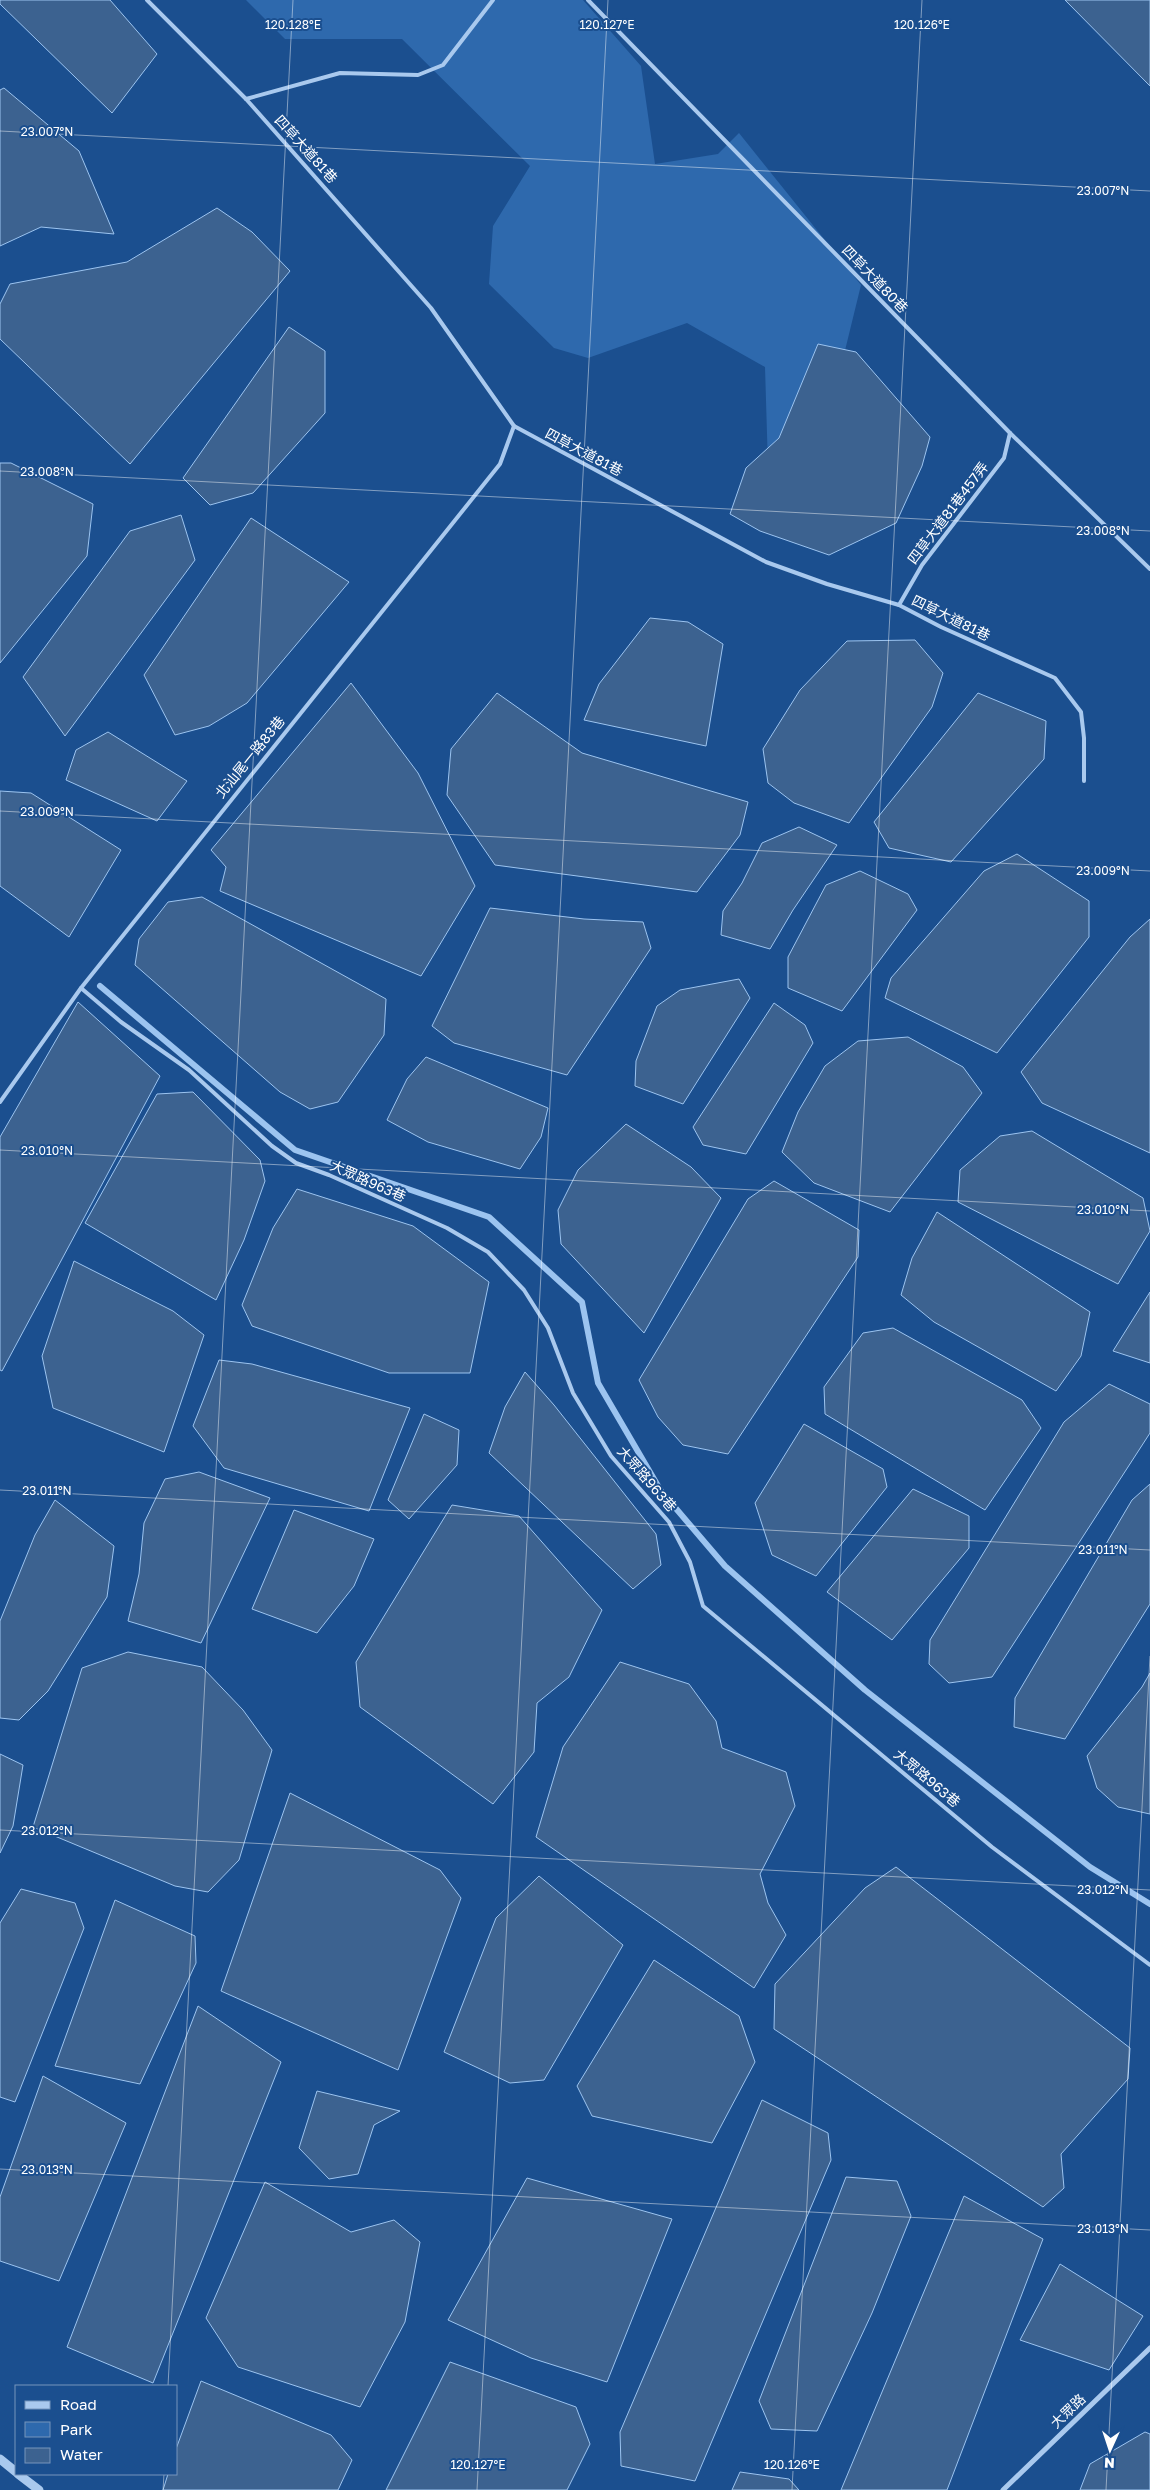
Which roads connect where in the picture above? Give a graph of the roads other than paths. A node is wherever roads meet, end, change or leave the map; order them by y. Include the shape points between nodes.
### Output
1 (148, 0) edge
2 (493, 0) edge
3 (588, 0) edge
4 (246, 99) junction
5 (514, 426) junction
6 (1010, 433) junction
7 (1150, 569) edge
8 (899, 605) junction
9 (1084, 781) dead end
10 (80, 988) junction
11 (0, 1102) edge
12 (1150, 1965) edge
13 (1150, 2348) edge
14 (0, 2459) edge
15 (15, 2471) edge
16 (20, 2475) edge
17 (39, 2490) edge
18 (1003, 2490) edge

1 - 4 lane, 四草大道81巷
2 - 4 lane via 443,65 418,75 340,72
3 - 6 lane, 四草大道80巷
4 - 5 lane, 四草大道81巷 via 431,308
5 - 8 lane, 四草大道81巷 via 766,562
5 - 10 lane, 北汕尾一路83巷 via 500,464
6 - 7 lane, 四草大道80巷
6 - 8 lane, 四草大道81巷457弄 via 1004,458 922,565
8 - 9 lane, 四草大道81巷 via 1055,678 1081,712
10 - 11 lane, 北汕尾一路83巷
10 - 12 lane, 大眾路963巷 via 121,1022 189,1070 272,1146 296,1163 447,1228 488,1252 524,1290 548,1328 573,1393 611,1456 669,1522 690,1562 703,1606 992,1847
13 - 18 street, 大眾路
14 - 15 street
16 - 17 street

